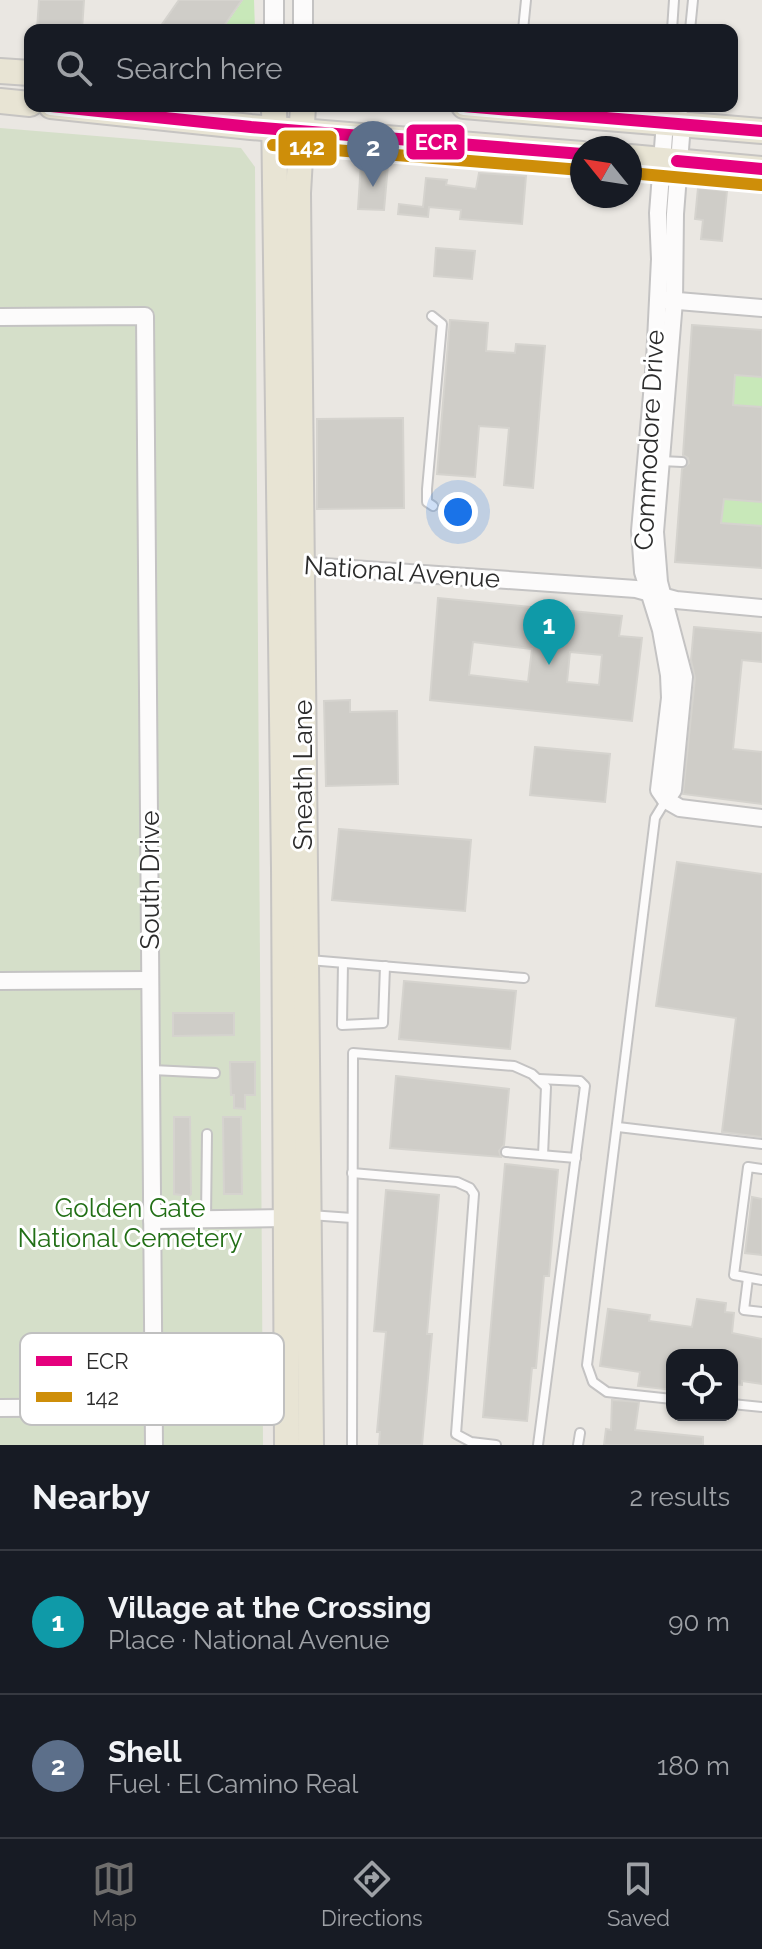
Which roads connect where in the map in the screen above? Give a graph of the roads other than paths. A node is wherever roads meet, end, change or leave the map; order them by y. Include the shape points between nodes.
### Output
1 (274, 0) edge
2 (303, 0) edge
3 (526, 0) edge
4 (674, 0) edge
5 (693, 0) edge
6 (274, 24) edge
7 (303, 24) edge
8 (524, 24) edge
9 (672, 24) edge
10 (691, 24) edge
11 (0, 71) edge
12 (24, 73) edge
13 (0, 101) edge
14 (24, 103) edge
15 (162, 112) edge
16 (596, 112) edge
17 (674, 116) edge
18 (274, 118) edge
19 (302, 118) edge
20 (762, 131) edge
21 (570, 152) edge
22 (642, 158) edge
23 (671, 160) junction
24 (762, 169) edge
25 (656, 299) junction
26 (674, 301) junction
27 (762, 308) edge
28 (432, 316) dead end
29 (0, 317) edge
30 (654, 460) junction
31 (682, 462) dead end
32 (433, 506) dead end
33 (292, 564) junction
34 (656, 596) junction
35 (762, 608) edge
36 (666, 800) junction
37 (762, 818) edge
38 (304, 959) junction
39 (343, 963) junction
40 (385, 966) junction
41 (524, 978) dead end
42 (150, 980) junction
43 (0, 981) edge
44 (151, 1069) junction
45 (215, 1073) dead end
46 (539, 1079) junction
47 (618, 1127) junction
48 (207, 1134) dead end
49 (762, 1144) edge
50 (506, 1152) dead end
51 (543, 1155) junction
52 (576, 1158) junction
53 (762, 1169) edge
54 (352, 1173) junction
55 (297, 1217) junction
56 (352, 1218) junction
57 (206, 1219) junction
58 (152, 1220) junction
59 (748, 1278) junction
60 (762, 1280) edge
61 (762, 1312) edge
62 (153, 1333) edge
63 (666, 1398) edge
64 (738, 1405) edge
65 (762, 1407) edge
66 (0, 1408) edge
67 (20, 1408) edge
68 (153, 1425) edge
69 (580, 1433) dead end
70 (154, 1445) edge
71 (287, 1445) edge
72 (311, 1445) edge
73 (352, 1445) edge
74 (496, 1445) edge
75 (538, 1445) edge
76 (578, 1445) edge

1 - 6 street
2 - 7 street
3 - 8 lane
4 - 9 lane
5 - 10 lane
11 - 12 main road
13 - 14 main road
15 - 18 main road
16 - 17 main road
17 - 20 main road
17 - 23 street, Commodore Drive
18 - 19 main road
18 - 33 main road, Sneath Lane
19 - 21 main road
19 - 33 main road, Sneath Lane
22 - 23 main road
23 - 24 main road
23 - 25 street, Commodore Drive via 658,213
23 - 26 street, Commodore Drive
25 - 26 street
25 - 30 street, Commodore Drive
26 - 27 street
26 - 30 street, Commodore Drive
28 - 32 lane via 442,324 427,489 427,502
29 - 42 street, South Drive via 145,316
30 - 31 lane
30 - 34 street, Commodore Drive via 640,531 642,563
33 - 34 street, National Avenue via 636,589
33 - 38 main road, Sneath Lane
33 - 55 main road, Sneath Lane
34 - 35 street, National Avenue
34 - 36 street, Commodore Drive via 669,675 659,790
36 - 37 street via 680,808
36 - 47 lane via 655,818
38 - 39 lane
38 - 55 main road, Sneath Lane
39 - 40 lane
39 - 40 lane via 342,1025 383,1023
40 - 41 lane
42 - 43 street
42 - 44 street, South Drive
44 - 45 lane
44 - 58 street, South Drive
46 - 51 lane via 546,1087
46 - 52 lane via 580,1081 585,1086
46 - 54 lane via 514,1066 353,1053
47 - 49 lane
47 - 63 lane via 587,1365 593,1382 607,1392
48 - 57 lane
50 - 51 lane
51 - 52 lane
52 - 75 lane
53 - 59 lane via 748,1167 734,1275
54 - 56 lane
54 - 74 lane via 457,1182 474,1194 456,1434
55 - 56 lane
55 - 57 street
55 - 71 main road, Sneath Lane
55 - 72 main road, Sneath Lane
56 - 73 lane
57 - 58 street
58 - 62 street, South Drive
59 - 60 lane
59 - 61 lane via 744,1310
64 - 65 lane
66 - 67 street
68 - 70 street, South Drive
69 - 76 lane

